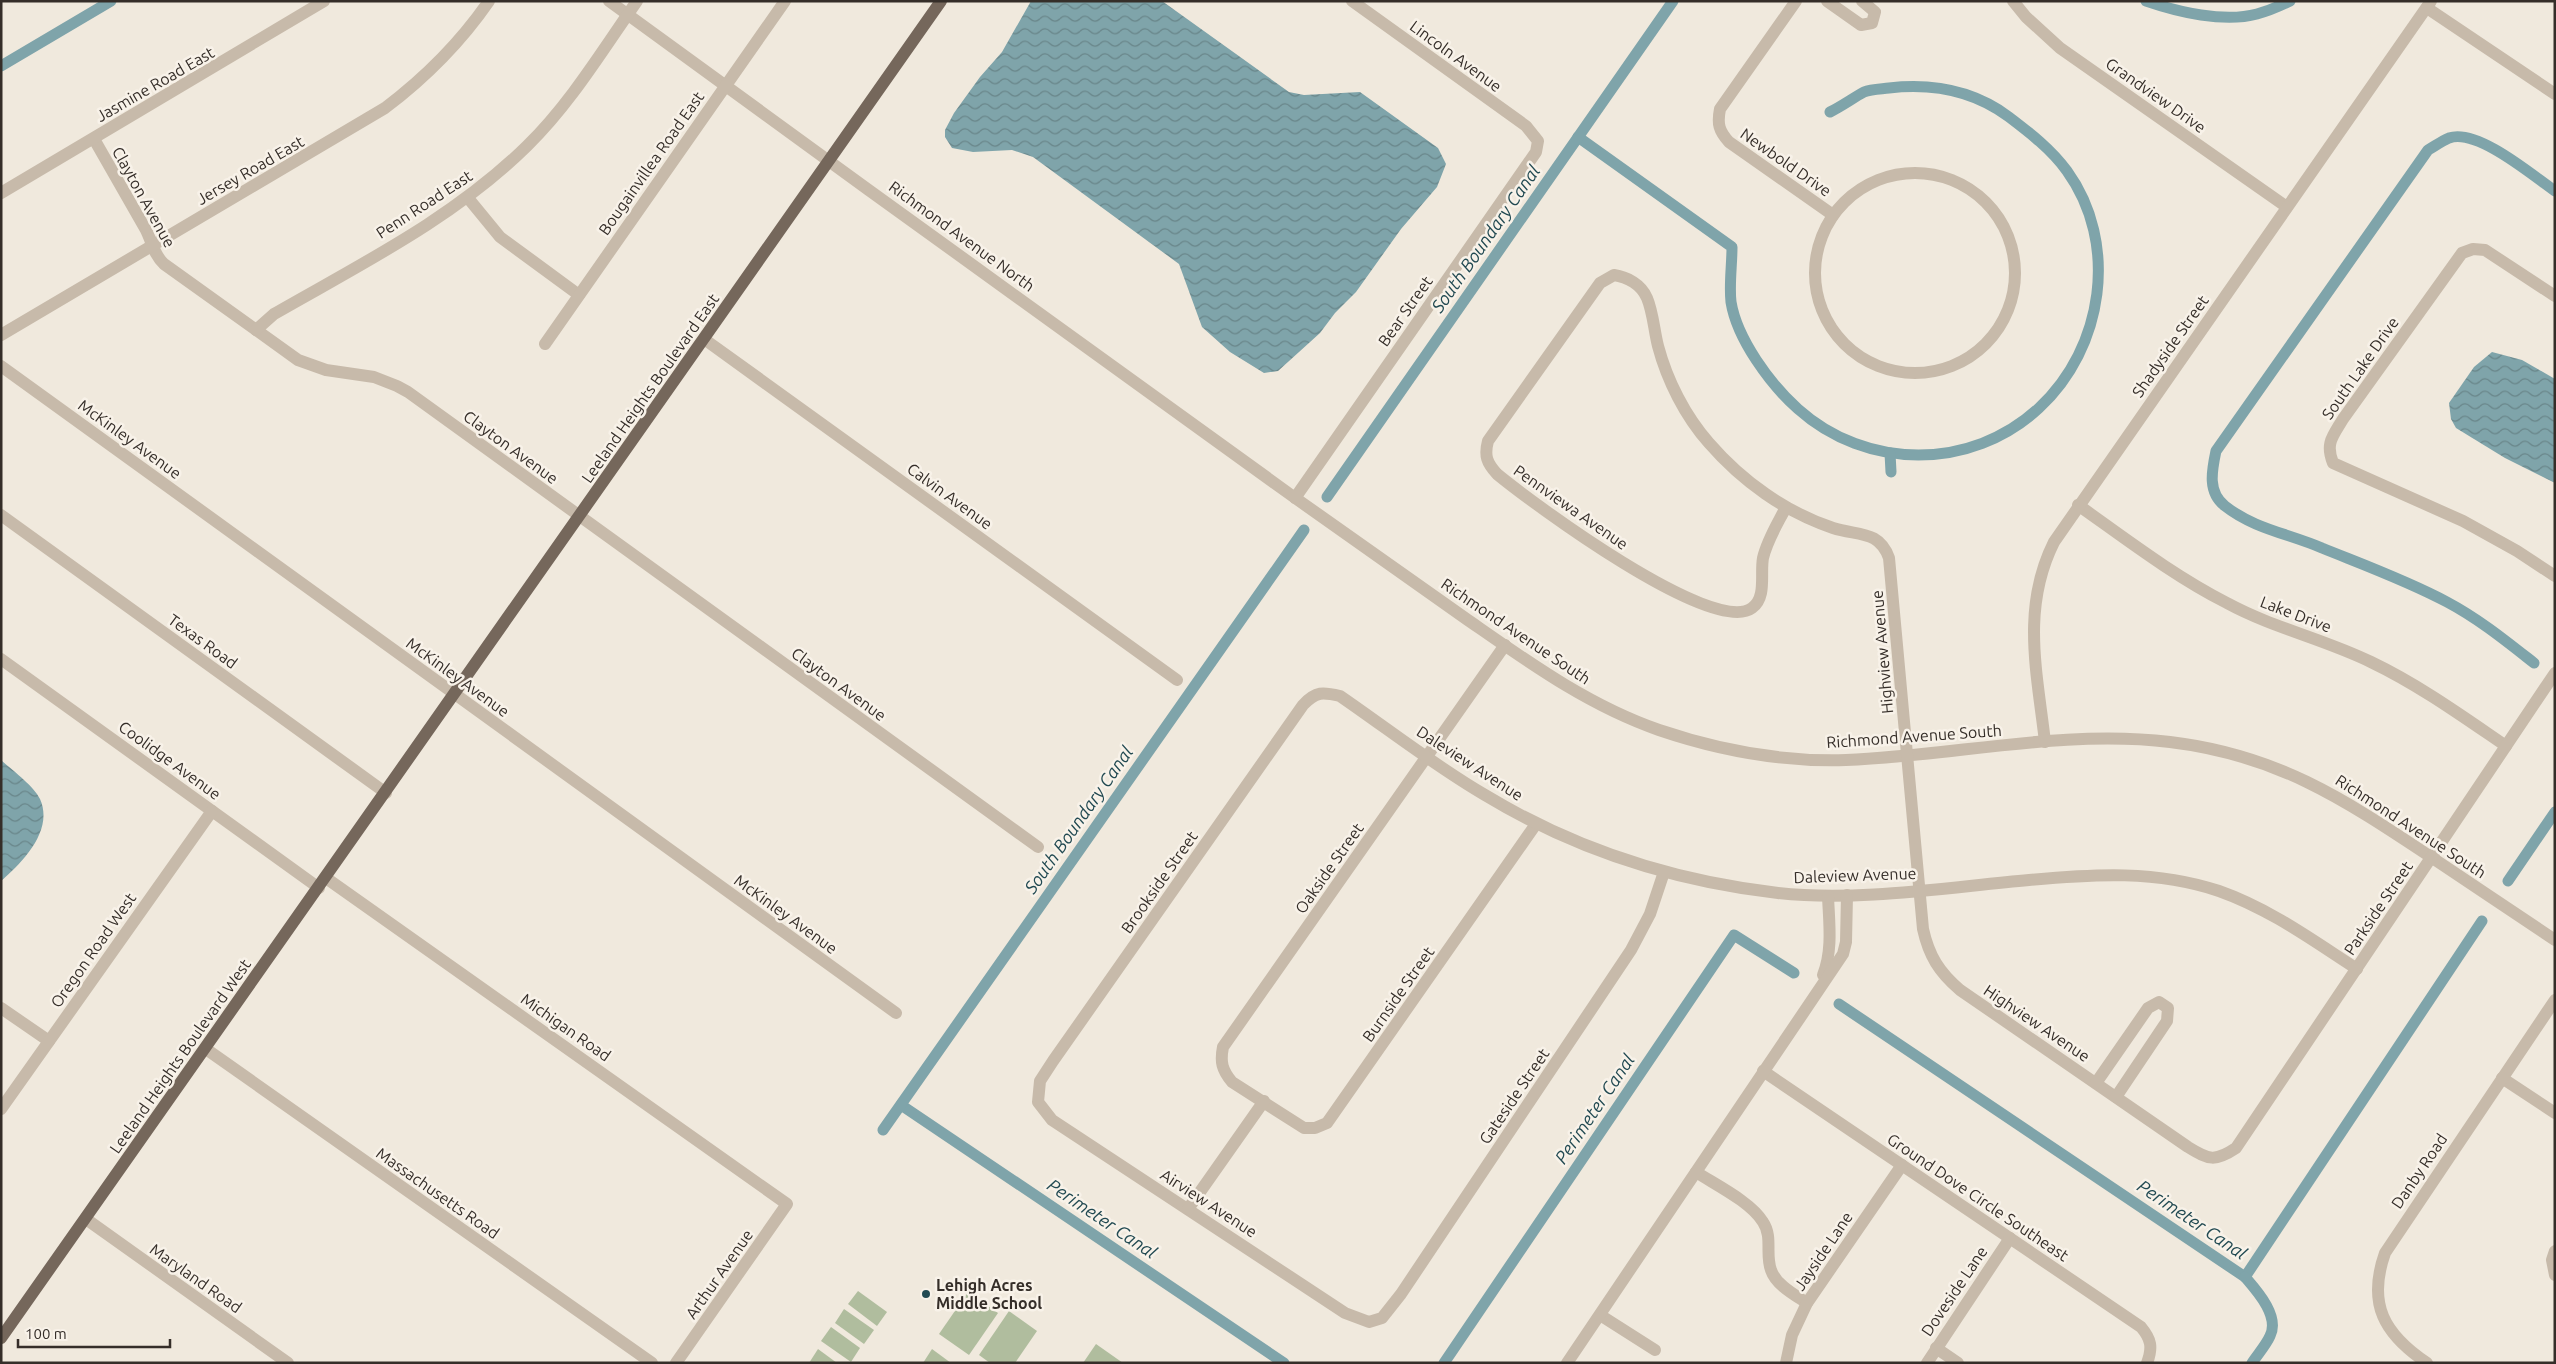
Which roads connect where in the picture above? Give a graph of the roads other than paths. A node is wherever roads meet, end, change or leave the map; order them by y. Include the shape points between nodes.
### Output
1 (324, 1) edge
2 (490, 1) edge
3 (609, 1) edge
4 (637, 1) edge
5 (784, 1) edge
6 (941, 1) edge
7 (1352, 1) edge
8 (1796, 1) edge
9 (1827, 1) edge
10 (1862, 1) edge
11 (2013, 1) edge
12 (2429, 5) edge
13 (628, 15) junction
14 (726, 85) junction
15 (2555, 94) edge
16 (94, 139) junction
17 (1538, 141) joint
18 (829, 162) junction
19 (1, 193) edge
20 (468, 198) junction
21 (2287, 207) junction
22 (1833, 215) junction
23 (154, 244) junction
24 (1614, 274) joint
25 (579, 295) junction
26 (2555, 296) edge
27 (256, 330) junction
28 (1, 335) edge
29 (704, 339) junction
30 (545, 344) dead end
31 (1, 366) edge
32 (1295, 498) junction
33 (2078, 505) junction
34 (1786, 507) junction
35 (1, 515) edge
36 (580, 517) junction
37 (2555, 576) edge
38 (1505, 645) junction
39 (1, 659) edge
40 (2555, 673) edge
41 (1177, 680) dead end
42 (1322, 691) joint
43 (455, 695) junction
44 (2044, 742) junction
45 (2506, 746) junction
46 (1908, 755) junction
47 (1427, 756) junction
48 (386, 793) junction
49 (212, 811) junction
50 (1536, 824) junction
51 (1038, 847) dead end
52 (2431, 857) junction
53 (1664, 872) junction
54 (323, 883) junction
55 (1920, 890) junction
56 (1847, 895) junction
57 (1828, 896) junction
58 (2555, 940) edge
59 (2356, 969) junction
60 (1820, 987) junction
61 (2555, 1000) edge
62 (1, 1008) edge
63 (896, 1013) dead end
64 (49, 1041) junction
65 (206, 1049) junction
66 (1763, 1071) junction
67 (2502, 1078) junction
68 (2096, 1083) junction
69 (2116, 1097) junction
70 (1264, 1101) junction
71 (1038, 1102) joint
72 (1, 1109) edge
73 (2555, 1113) edge
74 (2222, 1157) joint
75 (1902, 1165) junction
76 (1696, 1172) junction
77 (787, 1204) joint
78 (1188, 1209) junction
79 (86, 1219) junction
80 (2010, 1238) junction
81 (2555, 1251) edge
82 (2555, 1275) edge
83 (1807, 1303) junction
84 (1600, 1315) junction
85 (1369, 1322) joint
86 (1, 1338) edge
87 (1936, 1348) junction
88 (1655, 1350) dead end
89 (288, 1363) edge
90 (652, 1363) edge
91 (676, 1363) edge
92 (1568, 1363) edge
93 (1786, 1363) edge
94 (1927, 1363) edge
95 (1958, 1363) edge
96 (2147, 1363) edge
97 (2427, 1363) edge

1 - 16 street, Jasmine Road East
2 - 23 street, Jersey Road East via 434,68 385,108
3 - 13 street, Richmond Avenue North
4 - 13 street, Penn Road East
5 - 14 street, Bougainvillea Road East
6 - 18 main road, Leeland Heights Boulevard East
7 - 17 street, Lincoln Avenue via 1526,126
8 - 22 street, Newbold Drive via 1720,109 1717,122 1721,134 1729,142
9 - 10 street via 1861,25 1872,23 1874,12
11 - 21 street, Grandview Drive via 2060,48
12 - 15 street
12 - 21 street, Shadyside Street
13 - 14 street, Richmond Avenue North
13 - 20 street, Penn Road East via 564,105 537,136
14 - 18 street, Richmond Avenue North
14 - 25 street, Bougainvillea Road East
16 - 19 street, Jasmine Road East
16 - 23 street, Clayton Avenue
17 - 32 street, Bear Street via 1536,152
18 - 29 main road, Leeland Heights Boulevard East
18 - 32 street, Richmond Avenue North
20 - 25 street via 500,237
20 - 27 street, Penn Road East via 274,314
21 - 33 street, Shadyside Street
22 - 22 street via 1816,259 1817,293 1825,318 1849,348 1862,357 1893,370 1929,372 1945,368 1978,351 1999,326 2014,287 2013,252 1997,215 1975,193 1948,178 1930,174 1897,175 1864,187 1841,204
23 - 27 street, Clayton Avenue via 156,257 164,264
23 - 28 street, Jersey Road East
24 - 34 street, Highview Avenue via 1625,276 1646,297 1663,362 1701,434 1744,478
24 - 34 street, Pennviewa Avenue via 1592,292 1488,441 1485,453 1489,464 1510,484 1615,559 1672,590 1730,612 1741,613 1752,608 1760,598 1766,547
25 - 30 street, Bougainvillea Road East
26 - 37 street, South Lake Drive via 2485,250 2473,249 2462,253 2343,419 2328,451 2333,463 2463,521
27 - 36 street, Clayton Avenue via 312,367 374,377 397,386
29 - 36 main road, Leeland Heights Boulevard East
29 - 41 street, Calvin Avenue
31 - 43 street, McKinley Avenue
32 - 38 street, Richmond Avenue South
33 - 44 street, Shadyside Street via 2045,560 2035,597 2034,638
33 - 45 street, Lake Drive via 2205,592 2393,673
34 - 46 street, Highview Avenue via 1831,527 1873,536 1884,545 1889,558
35 - 48 street, Texas Road
36 - 43 main road, Leeland Heights Boulevard East
36 - 51 street, Clayton Avenue
38 - 46 street, Richmond Avenue South via 1571,690 1656,729 1698,742 1744,752 1810,759 1848,760
38 - 47 street, Oakside Street
39 - 49 street, Coolidge Avenue
40 - 45 street, Parkside Street
42 - 47 street, Daleview Avenue via 1340,696
42 - 71 street, Brookside Street via 1303,705 1053,1061 1040,1081
43 - 48 main road, Leeland Heights Boulevard East
43 - 63 street, McKinley Avenue
44 - 46 street, Richmond Avenue South
44 - 52 street, Richmond Avenue South via 2132,738 2242,756 2296,775 2331,792
45 - 52 street, Parkside Street
46 - 55 street, Highview Avenue
47 - 50 street, Daleview Avenue via 1483,795
47 - 70 street, Oakside Street via 1223,1047 1220,1060 1224,1072 1232,1082
48 - 54 main road, Leeland Heights Boulevard West
49 - 54 street, Coolidge Avenue
49 - 64 street, Oregon Road West
50 - 53 street, Daleview Avenue via 1599,852
50 - 70 street, Burnside Street via 1327,1123 1304,1128
52 - 58 street, Richmond Avenue South
52 - 59 street, Parkside Street
53 - 57 street, Daleview Avenue via 1710,884 1781,894
53 - 85 street, Gateside Street via 1643,930 1610,982 1400,1294 1382,1318
54 - 65 main road, Leeland Heights Boulevard West
54 - 77 street, Michigan Road
55 - 56 street, Daleview Avenue
55 - 59 street, Daleview Avenue via 2088,874 2167,878 2218,891 2260,908 2309,936
55 - 68 street, Highview Avenue via 1928,948 1932,960 1945,976 1960,990
56 - 57 street, Daleview Avenue
56 - 60 street via 1843,954
57 - 60 street via 1830,946
59 - 74 street, Parkside Street via 2236,1148
60 - 66 street
61 - 67 street, Danby Road
62 - 64 street
64 - 72 street, Oregon Road West
65 - 79 main road, Leeland Heights Boulevard West
65 - 90 street, Massachusetts Road
66 - 75 street, Ground Dove Circle Southeast
66 - 76 street
67 - 73 street
67 - 97 street, Danby Road via 2393,1238 2380,1268 2378,1296 2387,1326 2406,1348
68 - 69 street, Highview Avenue
68 - 69 street via 2148,1008 2159,1002 2168,1008 2167,1020
69 - 74 street, Highview Avenue via 2199,1154
70 - 78 street
71 - 78 street, Airview Avenue via 1052,1120
75 - 80 street, Ground Dove Circle Southeast
75 - 83 street, Jayside Lane
76 - 83 street via 1752,1209 1762,1220 1768,1230 1771,1271 1780,1283
76 - 84 street
77 - 91 street, Arthur Avenue
78 - 85 street, Airview Avenue via 1345,1313
79 - 86 main road, Leeland Heights Boulevard West
79 - 89 street, Maryland Road
80 - 87 street, Doveside Lane
80 - 96 street, Ground Dove Circle Southeast via 2141,1327 2150,1337 2152,1348
81 - 82 street via 2552,1260
83 - 93 street, Jayside Lane via 1792,1335
84 - 88 street
84 - 92 street
87 - 94 street, Doveside Lane
87 - 95 street

